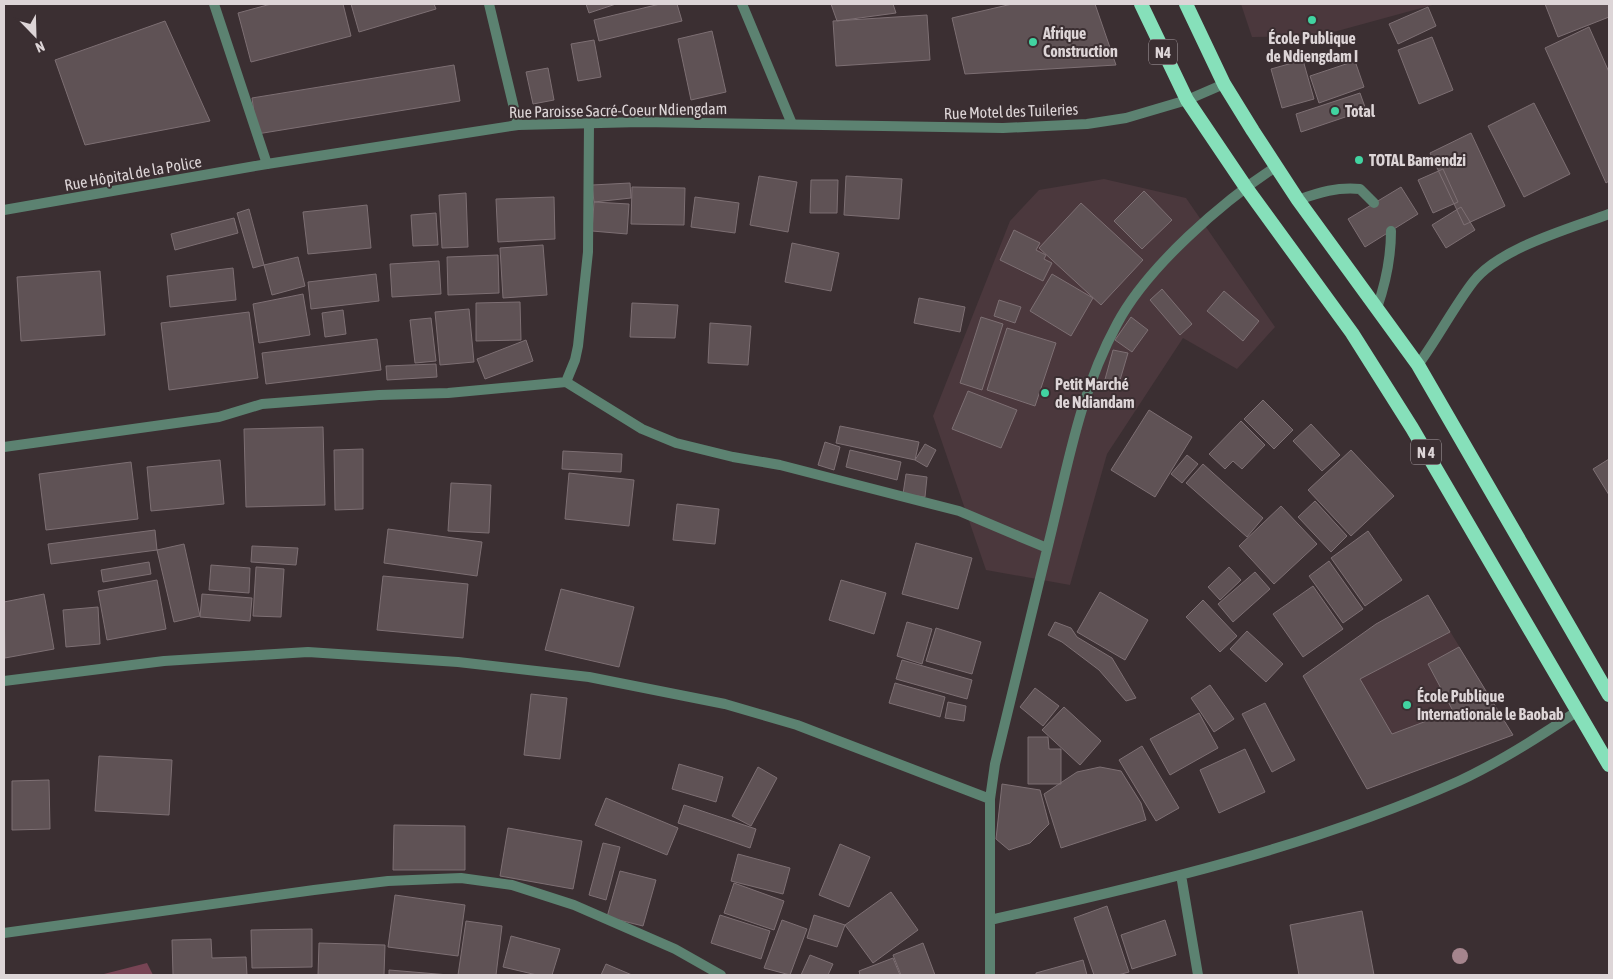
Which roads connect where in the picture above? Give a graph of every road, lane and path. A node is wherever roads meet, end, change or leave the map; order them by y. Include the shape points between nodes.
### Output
1 (214, 4) edge
2 (489, 4) edge
3 (742, 4) edge
4 (1141, 4) edge
5 (1186, 4) edge
6 (1224, 84) junction
7 (1187, 100) junction
8 (589, 123) junction
9 (792, 124) junction
10 (518, 125) junction
11 (268, 164) junction
12 (1277, 166) junction
13 (1245, 186) junction
14 (1298, 200) junction
15 (1374, 203) dead end
16 (4, 210) edge
17 (1609, 214) edge
18 (1391, 231) dead end
19 (1377, 308) junction
20 (1418, 365) junction
21 (566, 382) junction
22 (4, 447) edge
23 (1047, 548) junction
24 (4, 681) edge
25 (1609, 695) edge
26 (1576, 712) junction
27 (1609, 765) edge
28 (990, 798) junction
29 (1181, 875) junction
30 (990, 920) junction
31 (4, 933) edge
32 (720, 975) edge
33 (990, 975) edge
34 (1198, 975) edge

1 - 11 street
2 - 10 street
3 - 9 street
4 - 7 highway, N4
5 - 6 highway, N4
6 - 7 street, Rue Motel des Tuileries
6 - 12 highway, N 4
7 - 9 street, Rue Motel des Tuileries via 1126,118 1087,124 1003,128
7 - 13 highway, N 4
8 - 9 street, Rue Paroisse Sacré-Coeur Ndiengdam
8 - 10 street, Rue Paroisse Sacré-Coeur Ndiengdam
8 - 21 street via 588,260 578,346
10 - 11 street, Rue Paroisse Sacré-Coeur Ndiengdam
11 - 16 street, Rue Hôpital de la Police
12 - 13 street
12 - 14 highway, N 4
13 - 23 street via 1155,269 1118,322 1095,368 1074,434
13 - 26 highway, N 4 via 1352,333 1412,428
14 - 15 street via 1342,187 1360,189
14 - 19 highway, N 4
17 - 20 street via 1502,256 1474,280
18 - 19 street via 1391,257
19 - 20 highway, N 4
20 - 25 highway, N 4
21 - 22 street via 262,404 219,417
21 - 23 street via 642,429 676,444 780,465 959,512
23 - 28 street via 995,764
24 - 28 street via 164,661 308,652 458,662 589,677 724,704 797,725
26 - 27 highway, N 4
26 - 29 street via 1533,741 1460,780 1348,826
28 - 30 street
29 - 30 street
29 - 34 street
30 - 33 street
31 - 32 street via 314,890 461,878 512,885 574,905 675,949

